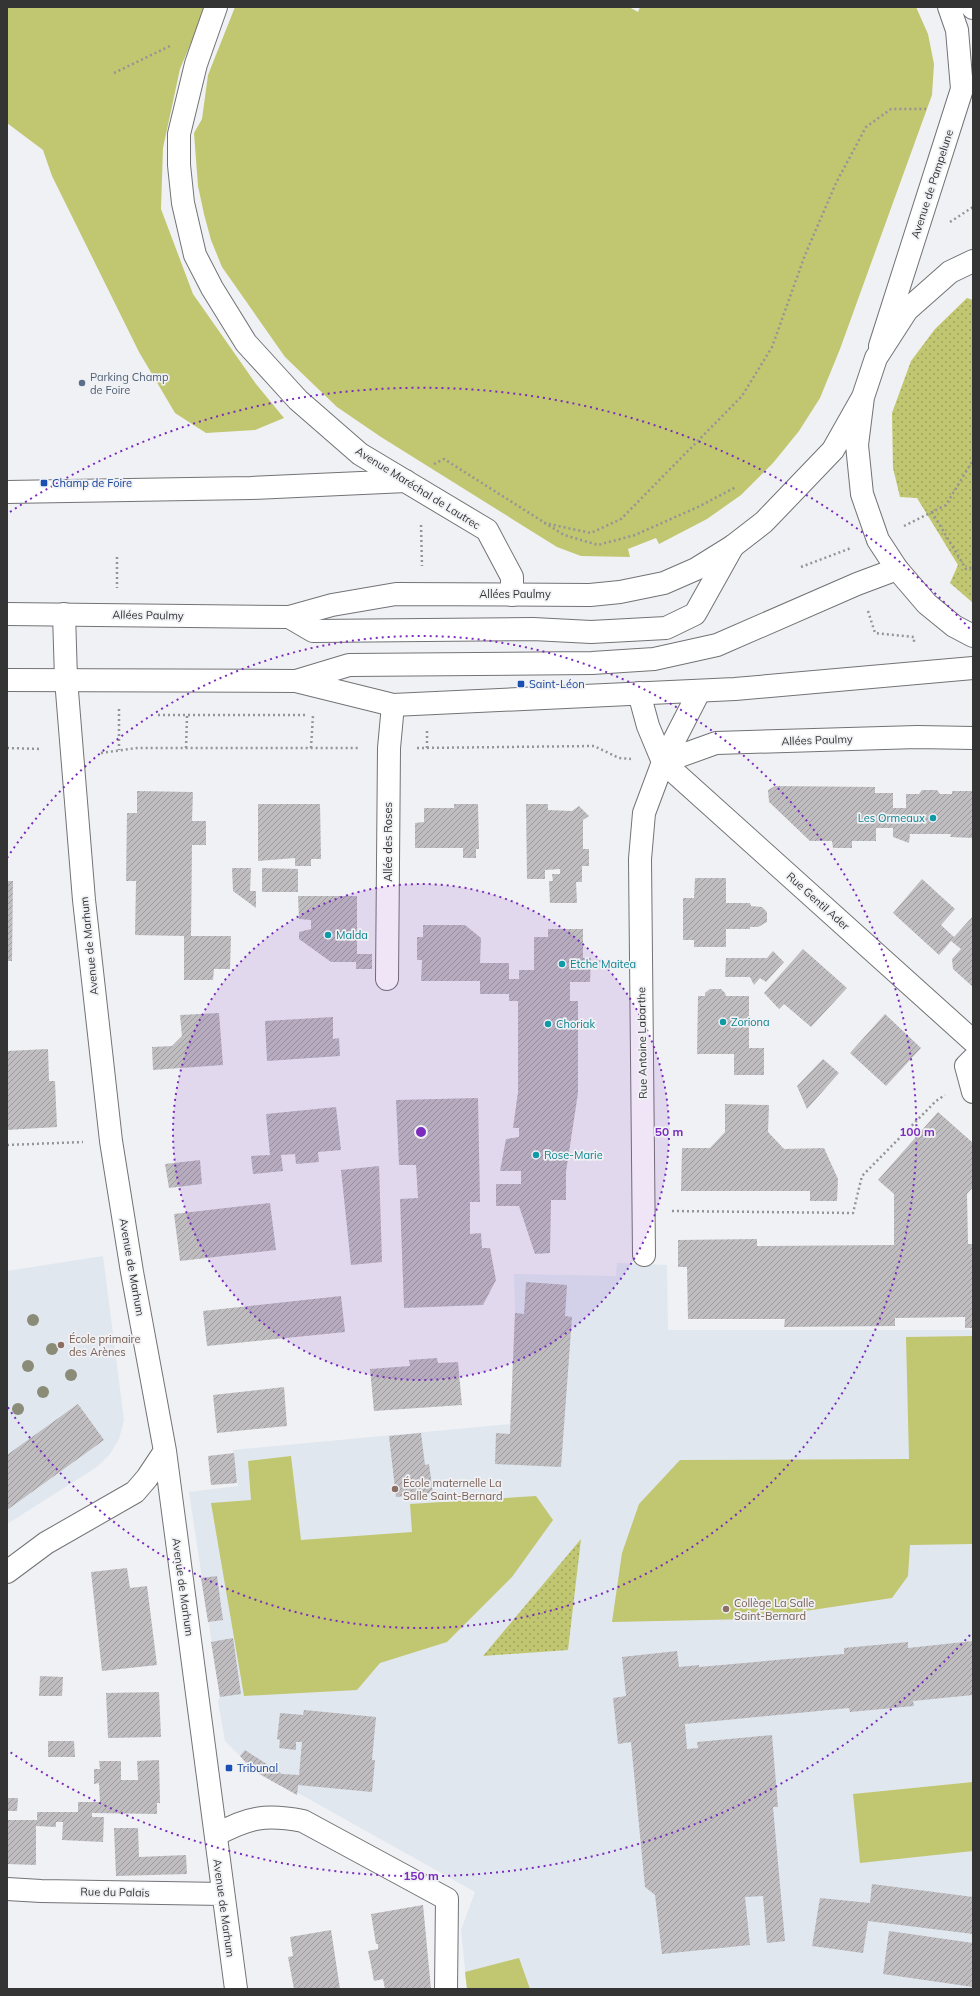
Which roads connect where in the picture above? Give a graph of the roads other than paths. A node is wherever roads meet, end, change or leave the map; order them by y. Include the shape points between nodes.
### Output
1 (216, 7) edge
2 (949, 7) edge
3 (973, 261) edge
4 (876, 358) junction
5 (863, 397) junction
6 (406, 481) junction
7 (7, 492) edge
8 (733, 546) junction
9 (897, 569) junction
10 (512, 595) junction
11 (7, 614) edge
12 (64, 614) junction
13 (289, 617) junction
14 (666, 628) junction
15 (973, 636) edge
16 (717, 645) junction
17 (973, 668) edge
18 (66, 679) junction
19 (7, 680) edge
20 (296, 681) junction
21 (700, 692) junction
22 (639, 693) junction
23 (393, 705) junction
24 (973, 738) edge
25 (663, 762) junction
26 (387, 979) dead end
27 (973, 1041) edge
28 (973, 1059) edge
29 (971, 1087) edge
30 (644, 1255) dead end
31 (165, 1451) junction
32 (7, 1572) edge
33 (216, 1835) junction
34 (7, 1889) edge
35 (222, 1894) junction
36 (236, 1989) edge
37 (446, 1989) edge

1 - 6 street, Avenue Maréchal de Lautrec via 196,64 179,134 179,165 184,203 195,255 246,343 298,400 360,454
2 - 4 street, Avenue de Pampelune via 957,30 962,89
3 - 4 street via 950,272 907,310
4 - 5 street
5 - 8 street, Allées Paulmy via 833,450 764,522
5 - 9 street via 857,446 861,487 878,540
6 - 7 street via 251,488
6 - 10 street, Avenue Maréchal de Lautrec via 486,530 512,577
8 - 10 street, Allées Paulmy via 696,569 664,583 590,595
8 - 14 street, Allées Paulmy via 695,614
9 - 15 street via 927,604 954,626
9 - 16 street
10 - 13 street, Allées Paulmy via 396,594 332,605
11 - 12 street, Allées Paulmy
12 - 13 street, Allées Paulmy
12 - 18 street, Avenue de Marhum
13 - 14 street, Allées Paulmy via 312,631 533,629 591,632
14 - 16 street, Allées Paulmy
16 - 20 street via 654,659 592,663 349,665
17 - 21 street
18 - 19 street
18 - 20 street
18 - 31 street, Avenue de Marhum via 84,900 111,1141
20 - 23 street
21 - 22 street
21 - 25 street, Rue Antoine Labarthe
22 - 23 street
22 - 25 street via 648,726
23 - 26 street, Allée des Roses via 389,748
24 - 25 street, Allées Paulmy via 917,737 716,743
25 - 27 street, Rue Gentil Ader
25 - 30 street, Rue Antoine Labarthe via 644,814 640,859
28 - 29 street via 966,1066
31 - 32 street via 135,1492 46,1543
31 - 33 street, Avenue de Marhum
33 - 35 street, Avenue de Marhum
33 - 37 street via 250,1819 281,1816 303,1821 447,1899
34 - 35 street, Rue du Palais
35 - 36 street, Avenue de Marhum

